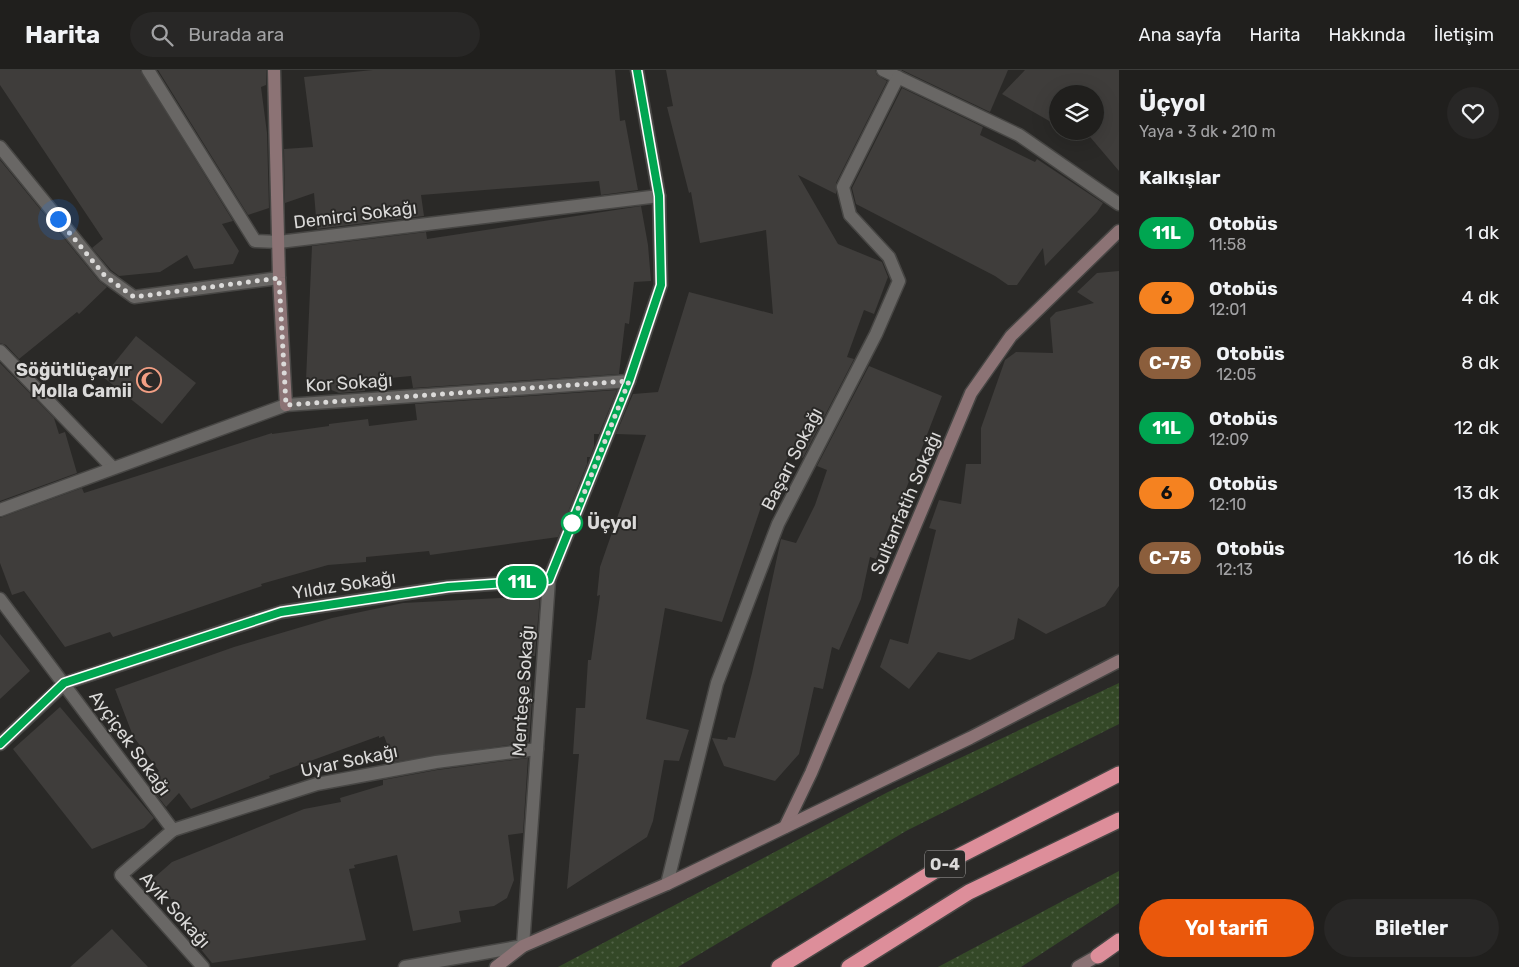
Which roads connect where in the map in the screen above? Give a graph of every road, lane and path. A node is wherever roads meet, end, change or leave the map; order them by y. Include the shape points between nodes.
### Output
1 (148, 70) edge
2 (274, 70) edge
3 (637, 70) edge
4 (883, 70) edge
5 (898, 77) junction
6 (0, 147) edge
7 (659, 196) junction
8 (1119, 204) edge
9 (1119, 231) edge
10 (279, 242) junction
11 (279, 278) junction
12 (0, 351) edge
13 (629, 381) junction
14 (286, 405) junction
15 (112, 467) junction
16 (0, 510) edge
17 (549, 580) junction
18 (0, 599) edge
19 (1119, 661) edge
20 (64, 683) junction
21 (0, 744) edge
22 (537, 749) junction
23 (1119, 774) edge
24 (1119, 820) edge
25 (785, 827) junction
26 (173, 830) junction
27 (666, 884) junction
28 (1119, 943) edge
29 (523, 946) junction
30 (1098, 956) joint
31 (203, 967) edge
32 (405, 967) edge
33 (496, 967) edge
34 (779, 967) edge
35 (849, 967) edge
36 (1078, 967) edge

1 - 10 street, Demirci Sokağı via 255,241
2 - 10 street
3 - 7 street, Menteşe Sokağı
4 - 5 street
5 - 8 street via 1019,135
5 - 27 street, Başarı Sokağı via 844,187 850,215 889,257 898,281 876,334 774,533 717,683
6 - 11 street via 105,276 134,297
7 - 10 street, Demirci Sokağı
7 - 13 street, Menteşe Sokağı via 661,285
9 - 25 street, Sultanfatih Sokağı via 1011,336 971,393 811,773
10 - 11 street
11 - 14 street
12 - 15 street
13 - 14 street, Kor Sokağı
13 - 17 street, Menteşe Sokağı
14 - 15 street, Kor Sokağı
15 - 16 street, Kor Sokağı
17 - 20 street, Yıldız Sokağı via 448,587 281,612
17 - 22 street, Menteşe Sokağı
18 - 20 street, Ayçiçek Sokağı
19 - 25 street via 970,738
20 - 21 street
20 - 26 street, Ayçiçek Sokağı
22 - 26 street, Uyar Sokağı via 436,762 317,784
22 - 29 street, Menteşe Sokağı
23 - 34 highway, O-4 via 959,856
24 - 35 highway, O-4 via 969,892
25 - 27 street
26 - 31 street, Ayık Sokağı via 121,875
27 - 29 street
28 - 30 highway
29 - 32 street
29 - 33 street
30 - 36 street

